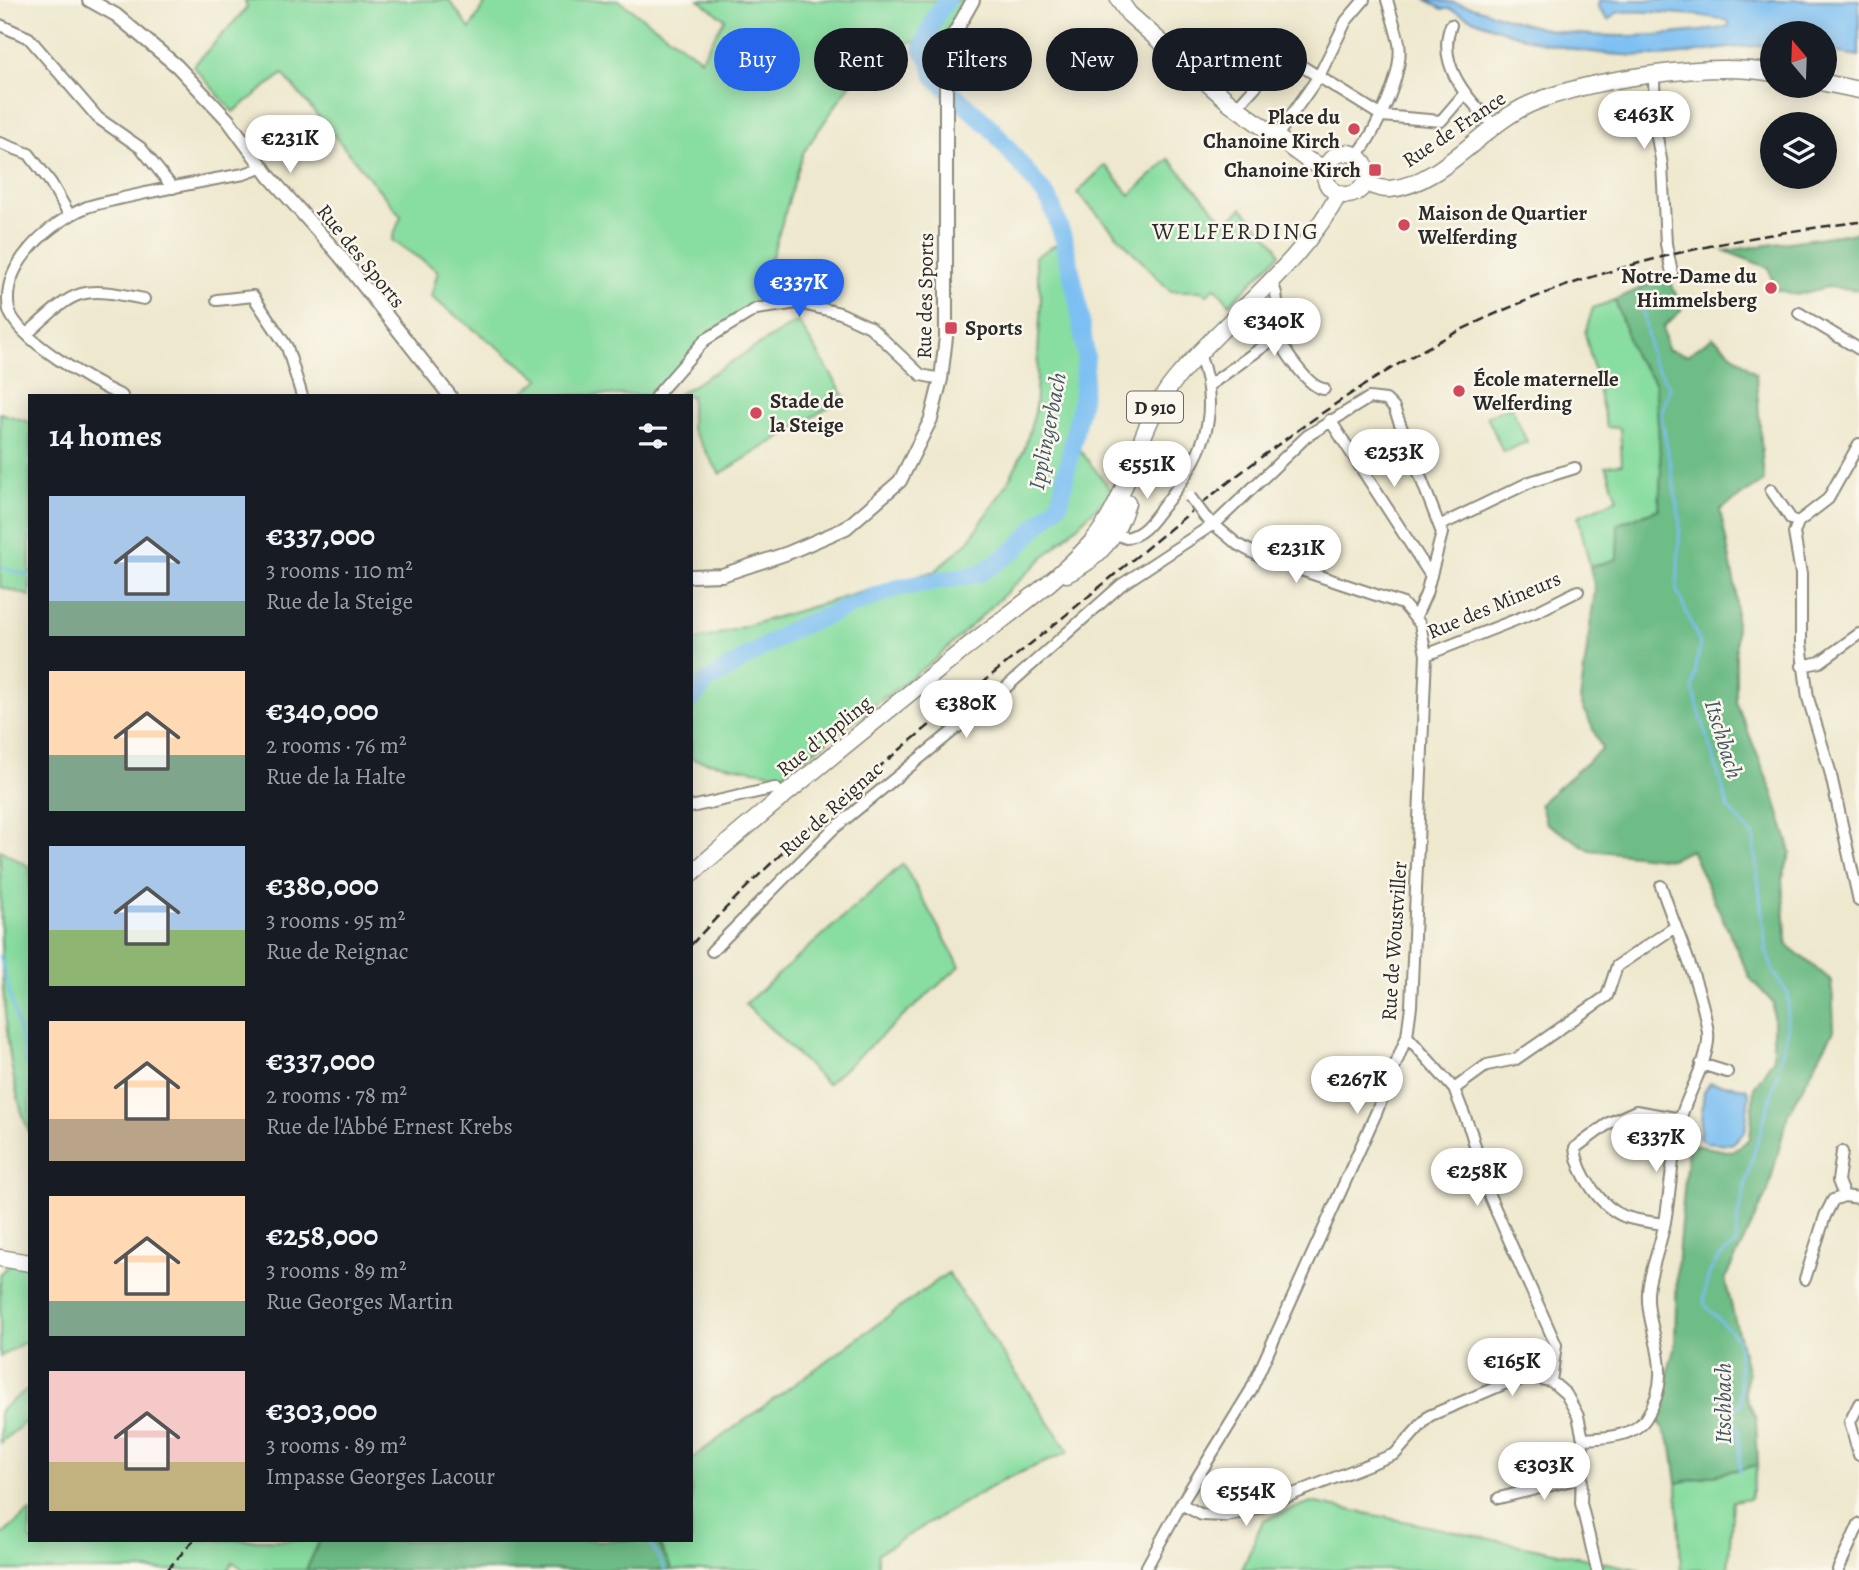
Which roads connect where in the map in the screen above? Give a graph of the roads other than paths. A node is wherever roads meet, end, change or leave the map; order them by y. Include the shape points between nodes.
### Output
1 (89, 0) edge
2 (974, 0) edge
3 (1119, 0) edge
4 (1387, 0) edge
5 (1363, 1) edge
6 (0, 25) edge
7 (1451, 25) dead end
8 (1760, 72) edge
9 (1319, 76) junction
10 (1654, 76) junction
11 (1838, 86) edge
12 (1859, 90) edge
13 (1465, 93) junction
14 (1236, 108) junction
15 (1382, 116) junction
16 (1494, 125) junction
17 (1276, 137) junction
18 (0, 143) edge
19 (1357, 156) junction
20 (264, 167) junction
21 (1325, 168) junction
22 (1365, 183) junction
23 (173, 188) junction
24 (1339, 194) junction
25 (70, 216) junction
26 (1672, 273) dead end
27 (1270, 281) junction
28 (144, 299) dead end
29 (217, 300) dead end
30 (1799, 313) dead end
31 (27, 334) junction
32 (1278, 336) junction
33 (1859, 349) edge
34 (1199, 354) junction
35 (941, 379) junction
36 (1208, 386) junction
37 (1324, 390) dead end
38 (118, 394) edge
39 (301, 394) edge
40 (448, 394) edge
41 (658, 394) edge
42 (1330, 420) junction
43 (1859, 444) edge
44 (1575, 468) dead end
45 (1181, 484) junction
46 (1771, 490) dead end
47 (1210, 521) junction
48 (1798, 522) junction
49 (1440, 524) junction
50 (1109, 531) junction
51 (693, 576) edge
52 (1432, 576) junction
53 (1577, 591) dead end
54 (1416, 616) junction
55 (1859, 636) edge
56 (1426, 655) junction
57 (1802, 666) junction
58 (783, 796) junction
59 (693, 807) edge
60 (693, 872) edge
61 (1661, 886) dead end
62 (1859, 901) edge
63 (1675, 927) junction
64 (712, 951) dead end
65 (1407, 1036) junction
66 (1701, 1064) junction
67 (1727, 1072) dead end
68 (1454, 1089) junction
69 (1681, 1119) junction
70 (1842, 1152) dead end
71 (1844, 1196) junction
72 (1859, 1198) edge
73 (1664, 1224) junction
74 (0, 1258) edge
75 (28, 1263) edge
76 (1805, 1279) dead end
77 (1551, 1381) junction
78 (1859, 1404) edge
79 (1583, 1439) junction
80 (1859, 1455) edge
81 (1580, 1478) junction
82 (1499, 1498) dead end
83 (1181, 1504) junction
84 (1859, 1524) edge
85 (1146, 1570) edge
86 (1597, 1570) edge
87 (1838, 1570) edge

1 - 20 street, Rue des Sports via 116,15 177,66
2 - 35 street, Rue des Sports via 954,34 946,74 946,337
3 - 14 main road
4 - 15 street via 1399,46
5 - 9 street via 1346,22
6 - 23 street via 29,38 97,118 141,148
7 - 13 street via 1445,45 1448,61
8 - 10 main road, Rue de France
9 - 14 street via 1283,55
9 - 15 street
9 - 17 street
10 - 16 main road, Rue de France via 1581,86 1533,103
10 - 26 street via 1655,126
11 - 12 main road
13 - 15 street via 1441,121
13 - 16 street
14 - 17 main road
15 - 19 street
16 - 22 main road, Rue de France via 1414,184 1388,190
17 - 21 main road
18 - 25 street via 29,154
19 - 21 main road via 1337,154
19 - 22 main road via 1367,170
20 - 23 street
20 - 40 street, Rue des Sports
21 - 24 main road via 1326,183
22 - 24 main road via 1354,193
23 - 25 street via 89,206
24 - 27 main road, Rue d'Ippling / D 910 via 1331,210
25 - 31 street via 40,234 17,262 9,287 9,310
27 - 32 street via 1276,295
27 - 34 main road, Rue d'Ippling / D 910
28 - 31 street via 82,292 67,299
29 - 39 street via 253,296 287,347
30 - 33 street
31 - 38 street via 89,381
32 - 36 street
32 - 37 street via 1310,384
34 - 36 street
34 - 50 main road, Rue d'Ippling / D 910 via 1153,410
35 - 41 street via 921,375 870,327 840,313 798,303 756,309 705,340
35 - 51 street, Rue des Sports via 931,419 900,481 846,528 722,575
36 - 45 street via 1207,431
42 - 47 street, Rue de Reignac
42 - 49 street, Rue de Reignac via 1368,398 1390,403
42 - 52 street
43 - 48 street via 1828,499
44 - 49 street via 1530,482
45 - 47 street, bridge
45 - 50 street via 1141,533 1126,538
46 - 48 street
47 - 54 street via 1259,556 1395,601
47 - 64 street, Rue de Reignac via 1121,585 1003,690 852,813
48 - 57 street via 1794,533 1801,573
49 - 52 street via 1442,541
50 - 58 main road, Rue d'Ippling / D 910 via 1090,561 1052,581
52 - 54 street
53 - 56 street, Rue des Mineurs
54 - 56 street, Rue de Woustviller
55 - 57 street via 1820,662
56 - 65 street, Rue de Woustviller
57 - 62 street
58 - 59 street via 775,788
58 - 60 main road, Rue d'Ippling / D 910
61 - 63 street
63 - 66 street via 1708,1032
63 - 68 street via 1617,966 1606,996 1516,1059 1487,1065
65 - 68 street
65 - 83 street, Rue de Woustviller via 1251,1390
66 - 67 street
66 - 69 street
68 - 77 street via 1489,1195 1556,1345
69 - 73 street
69 - 73 street via 1636,1111 1609,1123 1575,1148 1576,1161 1600,1200 1625,1217
70 - 71 street via 1838,1181
71 - 72 street
71 - 76 street via 1833,1200 1825,1216
73 - 79 street via 1649,1287 1661,1354 1653,1403 1635,1430
74 - 75 main road
77 - 79 street via 1566,1394
77 - 83 street via 1526,1378 1429,1416 1395,1454 1253,1510 1202,1515
78 - 80 street via 1850,1422
79 - 81 street
81 - 82 street
81 - 86 street via 1581,1503
83 - 85 street, Rue de Woustviller
84 - 87 street

